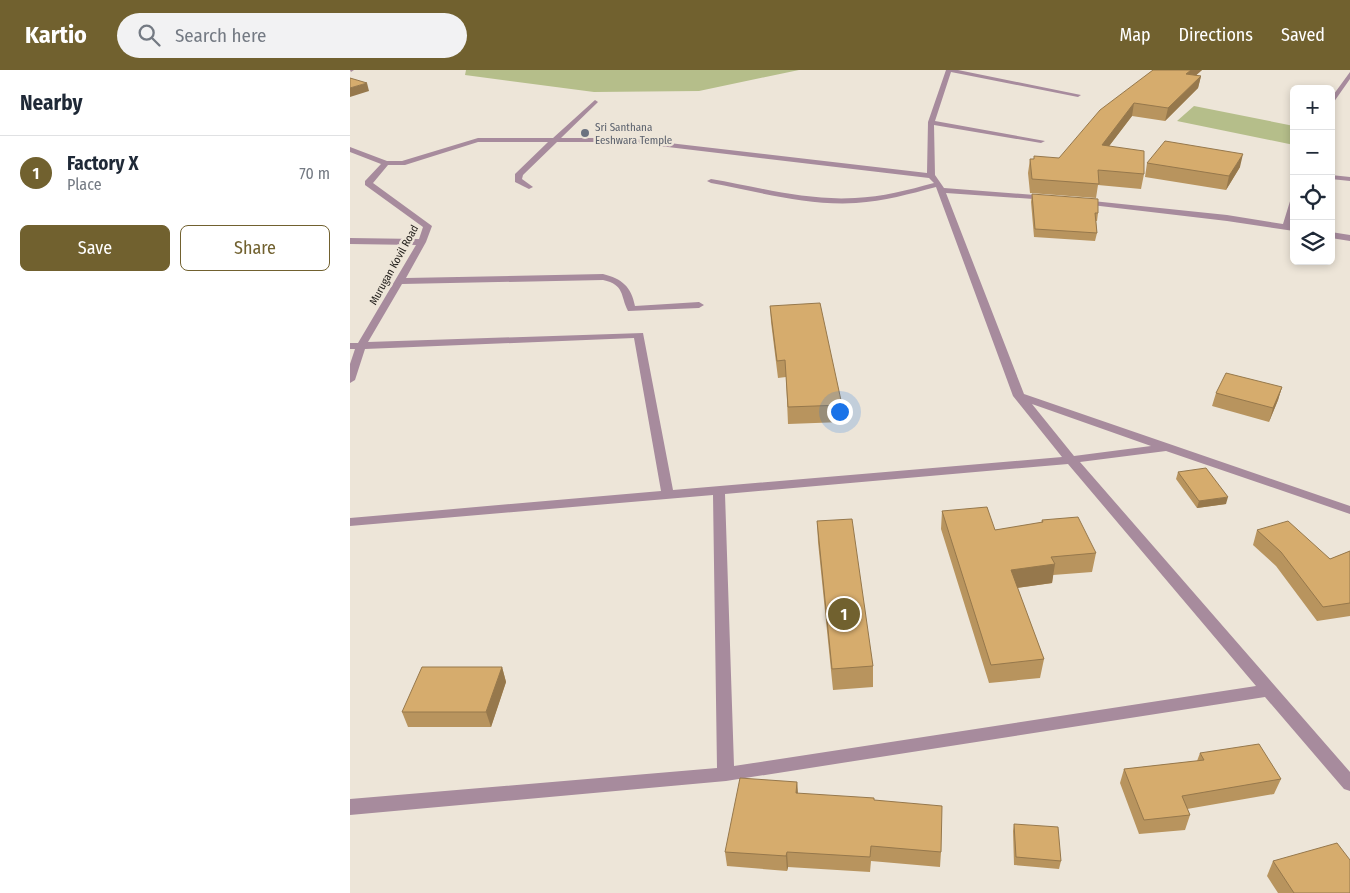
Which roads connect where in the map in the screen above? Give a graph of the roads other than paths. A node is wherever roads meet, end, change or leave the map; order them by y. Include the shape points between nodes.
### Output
1 (1350, 74) edge
2 (1078, 95) dead end
3 (1335, 98) edge
4 (595, 102) dead end
5 (931, 122) junction
6 (555, 140) junction
7 (1041, 141) dead end
8 (350, 150) edge
9 (386, 163) junction
10 (932, 176) junction
11 (1335, 177) edge
12 (1350, 179) edge
13 (711, 181) dead end
14 (529, 187) dead end
15 (940, 188) junction
16 (1290, 228) edge
17 (1335, 236) edge
18 (1350, 238) edge
19 (350, 241) edge
20 (422, 242) junction
21 (399, 281) junction
22 (698, 305) dead end
23 (355, 346) edge
24 (350, 380) edge
25 (1019, 396) junction
26 (1170, 446) junction
27 (1071, 460) junction
28 (719, 490) junction
29 (668, 495) junction
30 (1350, 510) edge
31 (350, 522) edge
32 (1268, 690) junction
33 (726, 774) junction
34 (1350, 784) edge
35 (350, 806) edge

1 - 3 street
2 - 5 street via 949,70
4 - 6 street
5 - 7 street
5 - 10 street
6 - 9 street via 478,140 402,163
6 - 10 street via 626,140
6 - 14 street via 519,174 518,180
8 - 9 street
9 - 20 street, Murugan Kovil Road via 368,183 428,226
10 - 15 street
11 - 12 street
13 - 15 street via 845,201
15 - 16 street via 1227,218
15 - 25 street
17 - 18 street
19 - 20 street
20 - 21 street, Murugan Kovil Road
21 - 22 street via 603,277 615,279 626,288 631,309
21 - 23 street, Murugan Kovil Road
23 - 24 street, Murugan Kovil Road
23 - 29 street via 640,335
25 - 26 street
25 - 27 street
26 - 27 street
26 - 30 street
27 - 28 street
27 - 32 street
28 - 29 street
28 - 33 street
29 - 31 street
32 - 33 street
32 - 34 street
33 - 35 street

